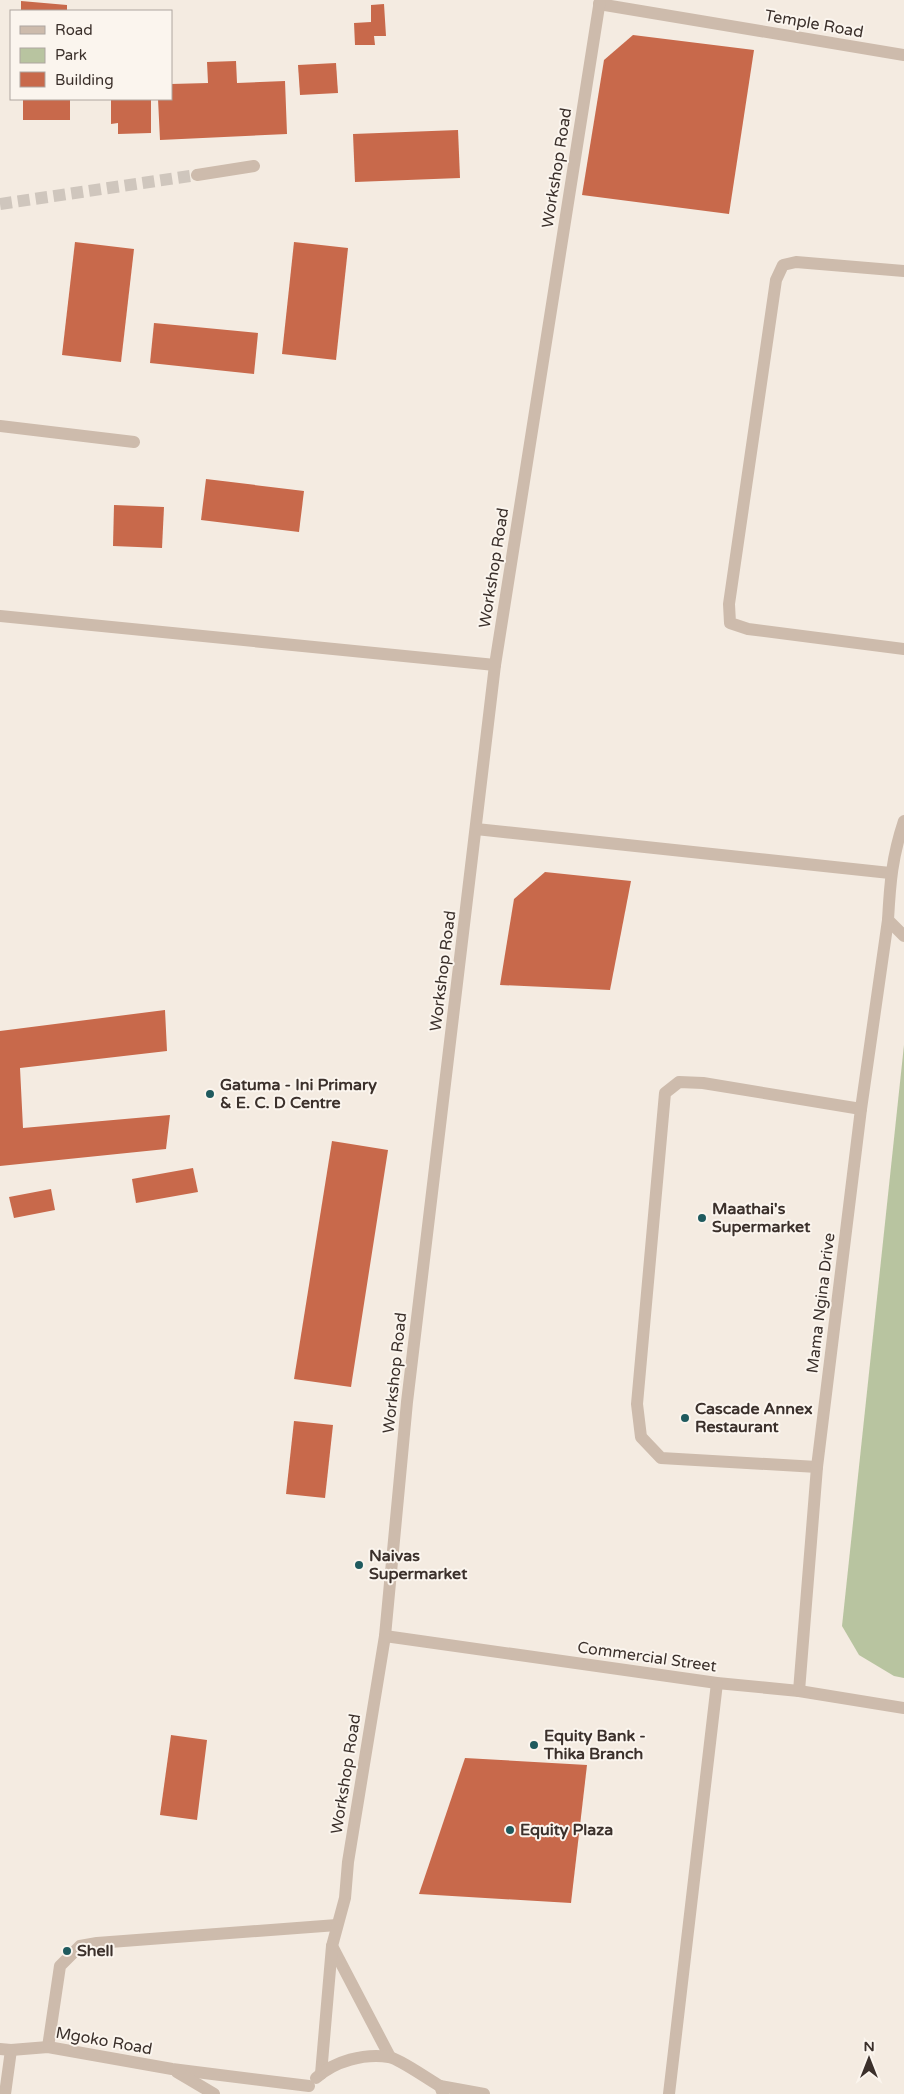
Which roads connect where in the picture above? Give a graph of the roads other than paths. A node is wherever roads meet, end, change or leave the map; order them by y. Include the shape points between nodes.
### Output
1 (600, 2) edge
2 (904, 56) edge
3 (254, 166) dead end
4 (197, 174) tunnel mouth
5 (904, 271) edge
6 (0, 426) edge
7 (134, 442) dead end
8 (0, 616) edge
9 (904, 649) edge
10 (495, 665) junction
11 (904, 821) edge
12 (476, 830) junction
13 (890, 873) junction
14 (888, 920) junction
15 (904, 936) edge
16 (861, 1109) junction
17 (817, 1467) junction
18 (385, 1636) junction
19 (717, 1683) junction
20 (799, 1691) junction
21 (904, 1708) edge
22 (337, 1925) junction
23 (332, 1946) junction
24 (48, 2047) junction
25 (5, 2049) edge
26 (390, 2057) junction
27 (172, 2069) junction
28 (321, 2074) junction
29 (306, 2090) edge
30 (441, 2090) edge
31 (4, 2094) edge
32 (214, 2094) edge
33 (484, 2094) edge
34 (669, 2094) edge

1 - 2 street, Temple Road
1 - 10 street, Workshop Road
3 - 4 street
5 - 9 street via 796,262 783,265 776,280 729,604 730,623 748,629
6 - 7 street
8 - 10 street
10 - 12 street, Workshop Road
11 - 13 street, Mama Ngina Drive
12 - 13 street
12 - 18 street, Workshop Road via 407,1402
13 - 14 street, Mama Ngina Drive
14 - 15 street
14 - 16 street, Mama Ngina Drive
16 - 17 street, Mama Ngina Drive
16 - 17 street via 703,1083 680,1082 666,1093 637,1404 641,1437 661,1458
17 - 20 street, Mama Ngina Drive
18 - 19 street, Commercial Street
18 - 22 street, Workshop Road via 345,1898
19 - 20 street, Commercial Street
19 - 34 street
20 - 21 street, Commercial Street
22 - 23 street, Workshop Road
22 - 24 street via 80,1946 60,1966
23 - 26 street
23 - 28 street, Workshop Road
24 - 25 street, Mgoko Road
24 - 27 street, Mgoko Road
25 - 31 street
26 - 28 street via 354,2058
26 - 30 street
27 - 29 street, Mgoko Road
27 - 32 street, Mgoko Road
28 - 29 street
30 - 33 street

